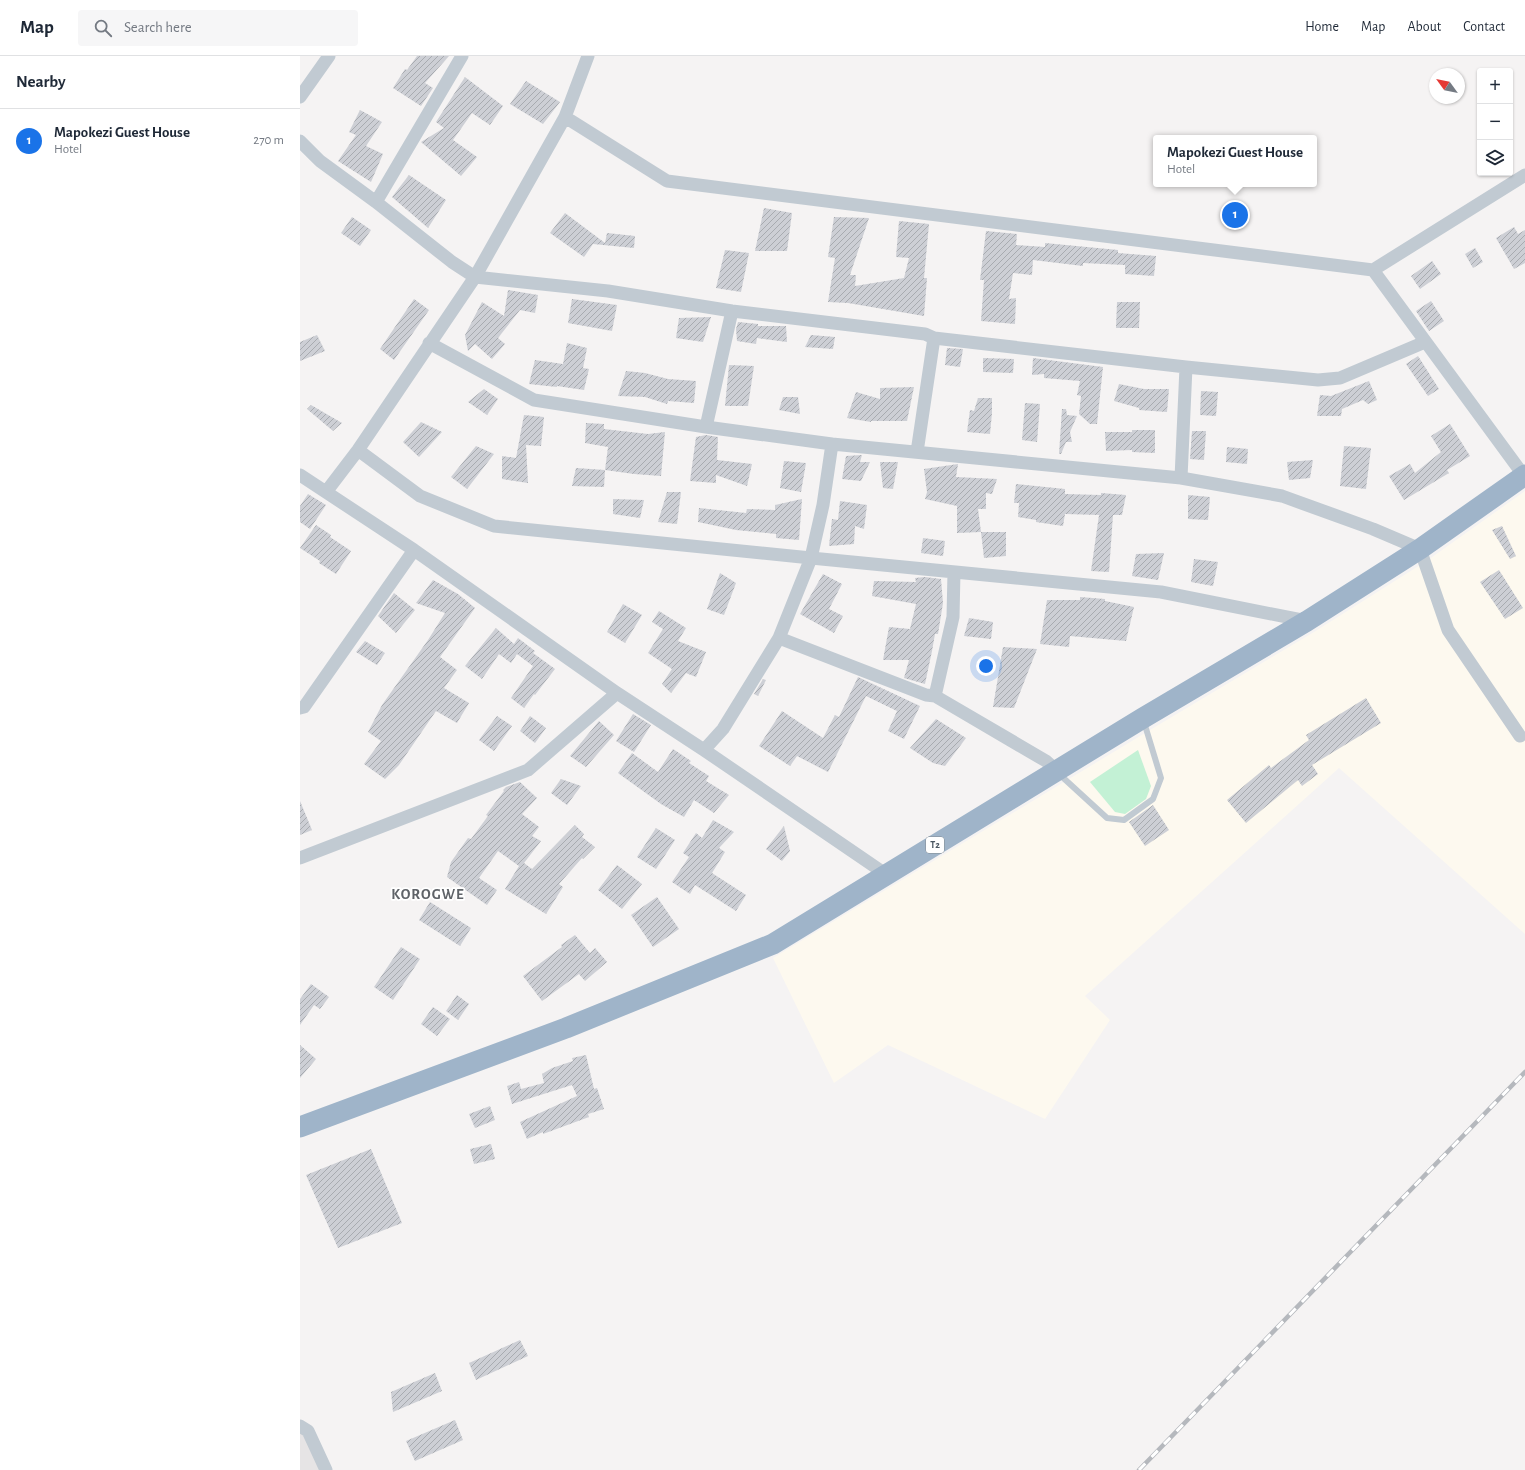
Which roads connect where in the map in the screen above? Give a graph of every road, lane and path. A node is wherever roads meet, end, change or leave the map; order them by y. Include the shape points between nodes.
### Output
1 (329, 56) edge
2 (462, 56) edge
3 (588, 56) edge
4 (300, 97) edge
5 (565, 117) junction
6 (300, 141) edge
7 (1525, 175) edge
8 (376, 202) junction
9 (1373, 270) junction
10 (475, 277) junction
11 (732, 311) junction
12 (934, 338) junction
13 (1426, 342) junction
14 (429, 343) junction
15 (1186, 367) junction
16 (706, 427) junction
17 (832, 444) junction
18 (358, 450) junction
19 (917, 452) junction
20 (300, 475) edge
21 (1524, 476) edge
22 (1181, 478) junction
23 (326, 492) junction
24 (1420, 549) junction
25 (414, 550) junction
26 (811, 558) junction
27 (954, 572) junction
28 (1307, 621) junction
29 (779, 638) junction
30 (617, 693) junction
31 (935, 696) junction
32 (300, 708) edge
33 (1143, 718) junction
34 (1520, 736) dead end
35 (704, 750) junction
36 (1056, 771) junction
37 (300, 858) edge
38 (886, 875) junction
39 (300, 1127) edge
40 (300, 1426) edge
41 (326, 1470) edge

1 - 4 street
2 - 8 street
3 - 5 street
5 - 9 street via 667,180
5 - 10 street
6 - 8 street via 320,161
7 - 9 street
8 - 10 street
9 - 13 street
10 - 11 street via 608,292
10 - 14 street
11 - 12 street via 925,334
11 - 16 street
12 - 15 street
12 - 19 street
13 - 15 street via 1340,378 1318,380
13 - 21 street
14 - 16 street via 534,400
14 - 18 street
15 - 22 street
16 - 17 street
17 - 19 street
17 - 26 street via 823,505
18 - 23 street
18 - 26 street via 420,496 494,526
19 - 22 street
20 - 23 street
21 - 24 highway, T2
22 - 24 street via 1282,496
23 - 25 street
24 - 28 highway, T2
24 - 34 street via 1448,630
25 - 30 street
25 - 32 street via 304,707
26 - 27 street
26 - 29 street
27 - 28 street via 1161,592
27 - 31 street via 953,617
28 - 33 highway, T2
29 - 31 street via 926,695
29 - 35 street via 722,729
30 - 35 street
30 - 37 street via 528,770
31 - 36 street via 1046,761
33 - 36 highway, T2
33 - 36 lane via 1161,778 1152,799 1124,820 1107,818
35 - 38 street
36 - 38 highway, T2
38 - 39 highway, T2 via 773,944 566,1028
40 - 41 street via 308,1431

